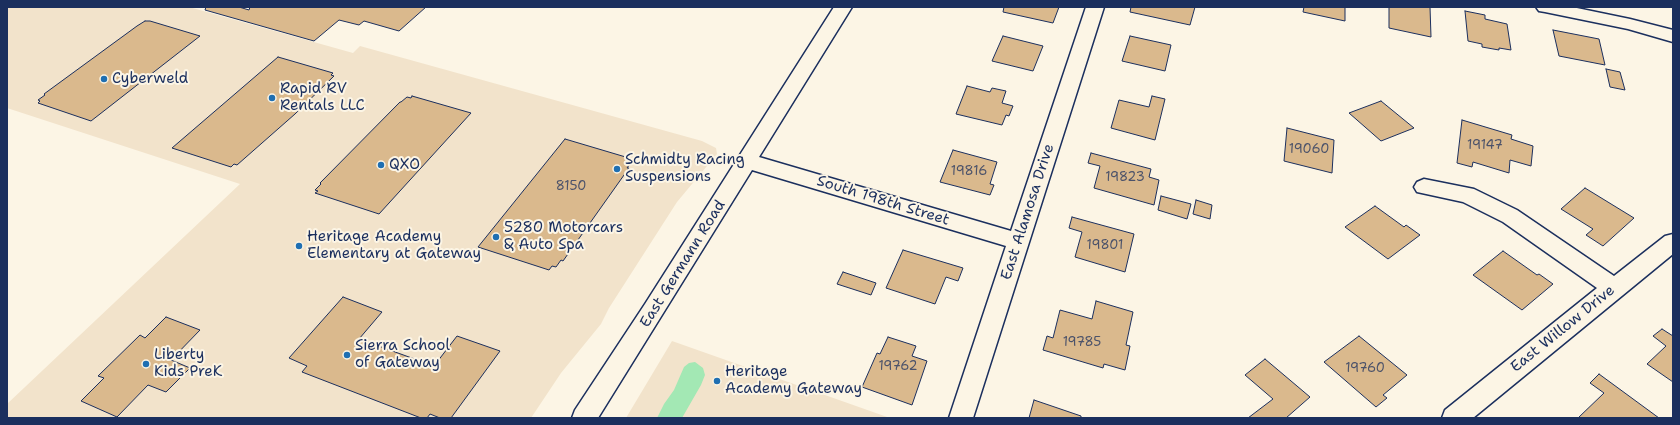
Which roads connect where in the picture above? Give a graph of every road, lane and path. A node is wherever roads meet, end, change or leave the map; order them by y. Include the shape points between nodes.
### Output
1 (843, 7) edge
2 (1095, 7) edge
3 (1545, 7) edge
4 (1673, 36) edge
5 (747, 161) junction
6 (1424, 187) dead end
7 (1018, 241) junction
8 (1673, 242) edge
9 (1614, 288) junction
10 (584, 418) edge
11 (961, 418) edge
12 (1454, 418) edge

1 - 5 street, East Germann Road
2 - 7 street, East Alamosa Drive
3 - 4 street via 1630,24
5 - 7 street, South 198th Street
5 - 10 street, East Germann Road
6 - 9 street via 1467,195 1510,216
7 - 11 street, East Alamosa Drive
8 - 9 street, East Willow Drive
9 - 12 street, East Willow Drive

